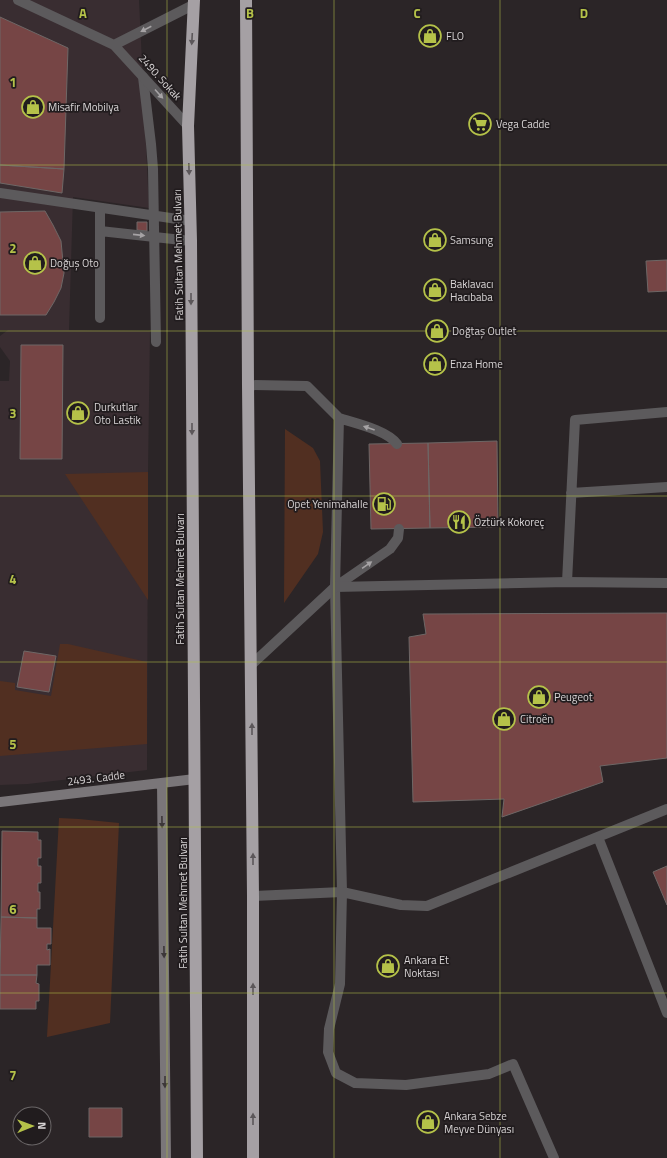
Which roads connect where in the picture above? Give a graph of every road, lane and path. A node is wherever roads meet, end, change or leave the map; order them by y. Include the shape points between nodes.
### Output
1 (18, 0) edge
2 (247, 1) edge
3 (193, 2) edge
4 (114, 45) junction
5 (143, 77) junction
6 (188, 126) junction
7 (0, 194) edge
8 (100, 208) junction
9 (154, 216) junction
10 (191, 221) junction
11 (100, 231) junction
12 (155, 237) junction
13 (191, 240) junction
14 (100, 318) dead end
15 (156, 342) dead end
16 (248, 384) junction
17 (667, 412) edge
18 (339, 418) junction
19 (396, 444) dead end
20 (667, 487) edge
21 (571, 493) junction
22 (399, 529) dead end
23 (567, 582) junction
24 (667, 583) edge
25 (335, 587) junction
26 (251, 665) junction
27 (195, 779) junction
28 (162, 783) junction
29 (0, 802) edge
30 (667, 809) edge
31 (598, 837) junction
32 (342, 892) junction
33 (253, 896) junction
34 (664, 994) edge
35 (667, 1013) edge
36 (166, 1158) edge
37 (197, 1158) edge
38 (253, 1158) edge
39 (554, 1158) edge

1 - 4 street, 2490. Sokak
2 - 16 highway
3 -> 4 street
3 -> 6 highway, Fatih Sultan Mehmet Bulvarı
4 - 5 street, 2490. Sokak
5 -> 6 street, 2490. Sokak
5 - 9 street via 152,144
6 -> 10 highway, Fatih Sultan Mehmet Bulvarı
7 - 8 street
8 - 9 street
8 - 11 street
9 - 10 street
9 - 12 street
10 - 13 highway, Fatih Sultan Mehmet Bulvarı
11 -> 12 street
11 - 14 street
12 - 13 street
12 - 15 street
13 -> 27 highway, Fatih Sultan Mehmet Bulvarı
16 - 18 street via 307,386
16 - 26 highway
17 - 21 street via 575,420
19 -> 18 street via 394,439 383,433
18 - 25 street
20 - 21 street
21 - 23 street
25 -> 22 street via 390,549 398,538
23 - 24 street
23 - 25 street
25 - 26 street
25 - 32 street
33 -> 26 highway
27 - 28 street, 2493. Cadde
27 - 37 highway, Fatih Sultan Mehmet Bulvarı
28 - 29 street, 2493. Cadde
28 -> 36 street
30 - 31 street
31 - 32 street via 427,906 401,905
31 - 34 street
32 - 33 street
32 - 39 street via 340,984 329,1029 328,1052 336,1073 355,1083 406,1085 489,1074 513,1064
38 -> 33 highway
34 - 35 street

